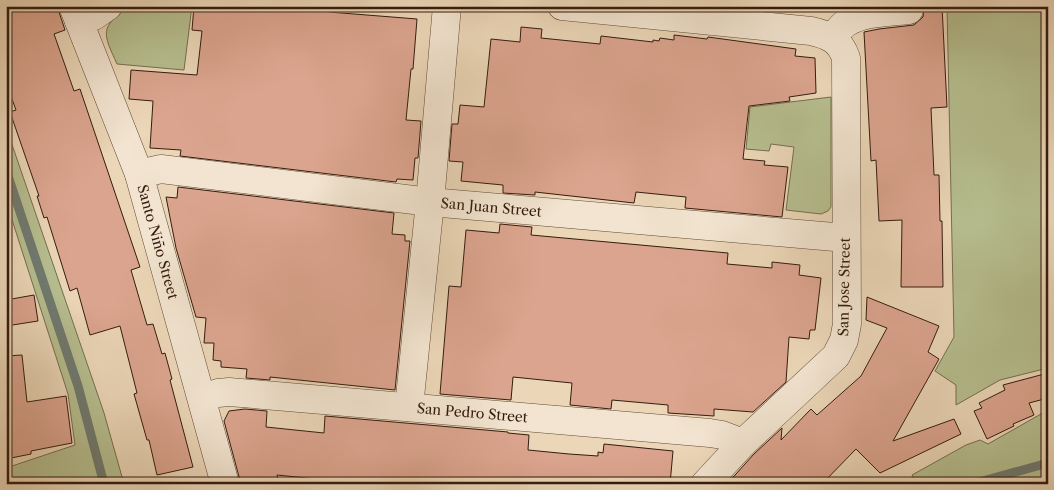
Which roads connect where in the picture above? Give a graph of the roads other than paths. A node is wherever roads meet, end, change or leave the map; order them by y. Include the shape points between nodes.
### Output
1 (108, 6) edge
2 (448, 6) edge
3 (562, 6) edge
4 (908, 10) dead end
5 (76, 14) edge
6 (833, 38) junction
7 (139, 174) junction
8 (430, 202) junction
9 (846, 238) junction
10 (202, 398) junction
11 (409, 407) junction
12 (744, 443) junction
13 (225, 484) edge
14 (705, 484) edge

1 - 5 street via 94,16
2 - 8 street
3 - 6 street via 811,32
4 - 6 street via 854,19 839,28
5 - 7 street, Santo Niño Street
6 - 9 street, San Jose Street via 844,50 846,58
7 - 8 street, San Juan Street via 161,169
7 - 10 street, Santo Niño Street
8 - 9 street, San Juan Street
8 - 11 street
9 - 12 street, San Jose Street via 846,324 842,345 836,356
10 - 11 street, San Pedro Street via 229,392
10 - 13 street, Santo Niño Street
11 - 12 street, San Pedro Street via 710,433
12 - 14 street, San Jose Street

